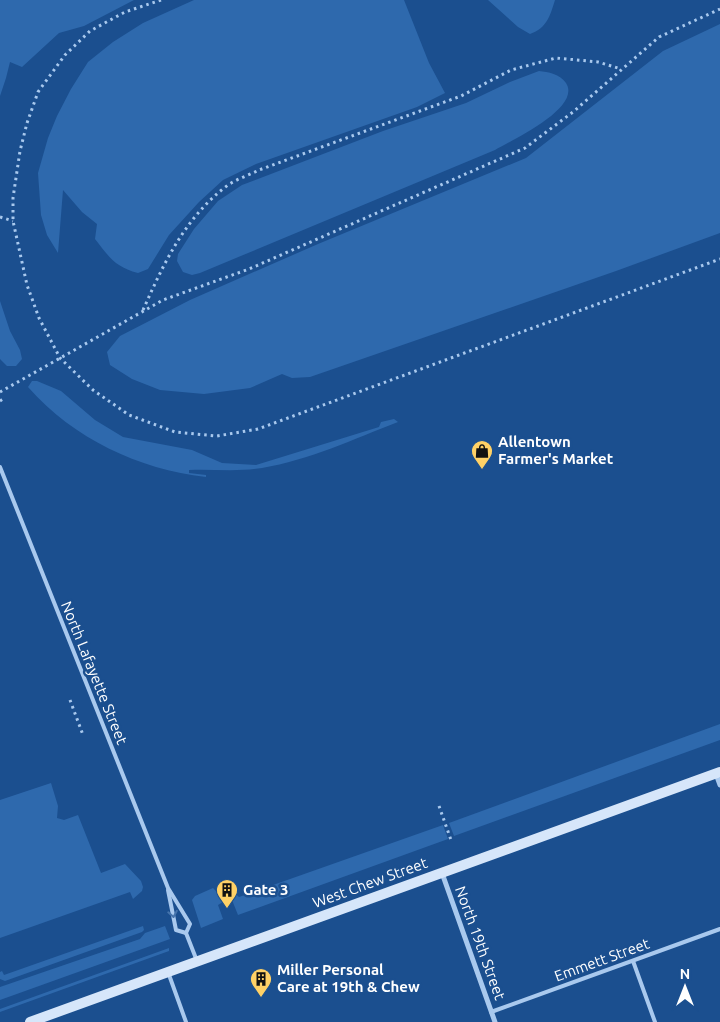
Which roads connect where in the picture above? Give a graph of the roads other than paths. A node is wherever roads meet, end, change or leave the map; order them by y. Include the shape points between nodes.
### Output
1 (0, 467) edge
2 (718, 773) edge
3 (720, 785) edge
4 (442, 873) junction
5 (168, 888) junction
6 (720, 929) edge
7 (186, 934) junction
8 (633, 960) junction
9 (197, 961) junction
10 (168, 972) junction
11 (491, 1012) junction
12 (30, 1022) edge
13 (186, 1022) edge
14 (495, 1022) edge
15 (655, 1022) edge

1 - 5 lane, North Lafayette Street
2 - 3 street
2 - 4 street, West Chew Street
4 - 9 street, West Chew Street
4 - 11 street, North 19th Street
5 - 7 lane, North Lafayette Street via 190,924
5 -> 7 lane, North Lafayette Street via 176,930
6 - 8 lane, Emmett Street
7 - 9 lane, North Lafayette Street
8 - 11 lane, Emmett Street
8 - 15 lane
9 - 10 street, West Chew Street
10 - 12 street, West Chew Street
10 - 13 lane
11 - 14 street, North 19th Street

